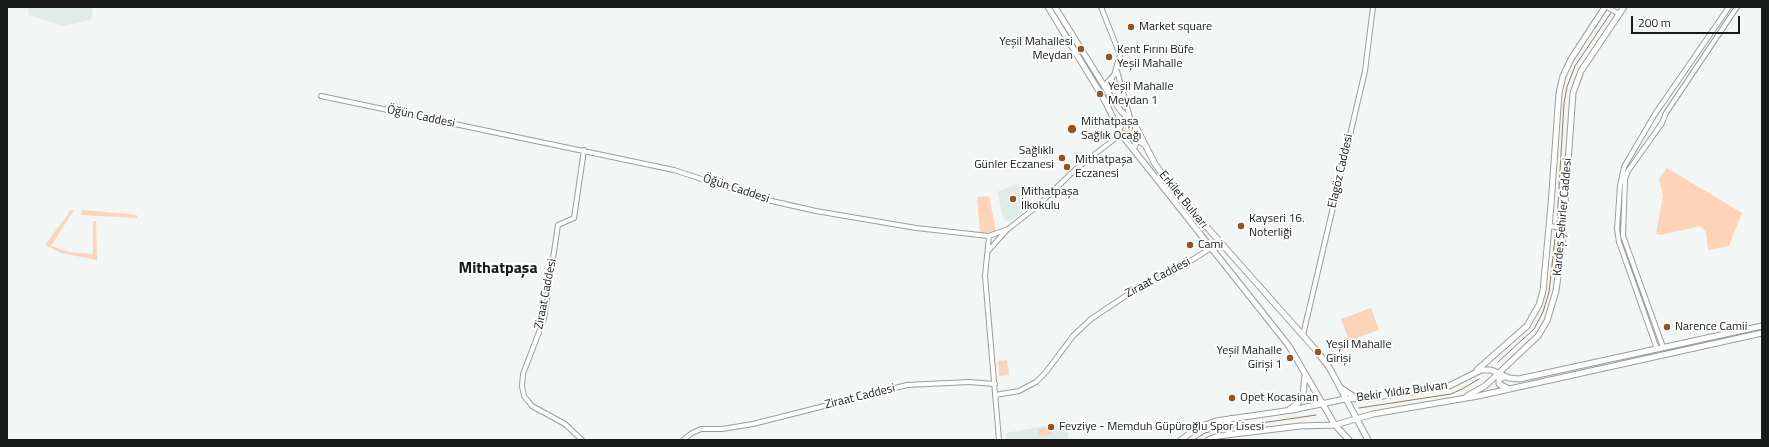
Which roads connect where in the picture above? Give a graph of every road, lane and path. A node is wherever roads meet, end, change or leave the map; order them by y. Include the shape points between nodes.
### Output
1 (1048, 7) edge
2 (1055, 7) edge
3 (1101, 7) edge
4 (1373, 7) edge
5 (1606, 7) edge
6 (1624, 7) edge
7 (1729, 7) edge
8 (1737, 7) edge
9 (1619, 14) junction
10 (1116, 70) junction
11 (1114, 76) junction
12 (1104, 86) junction
13 (321, 96) dead end
14 (1111, 97) junction
15 (1131, 121) junction
16 (1136, 127) junction
17 (1122, 133) junction
18 (1144, 144) junction
19 (1134, 148) junction
20 (584, 150) junction
21 (1549, 226) junction
22 (1564, 228) junction
23 (1008, 230) junction
24 (988, 236) junction
25 (1211, 248) junction
26 (987, 252) junction
27 (1762, 326) edge
28 (1762, 333) edge
29 (1303, 335) junction
30 (1660, 348) junction
31 (1304, 372) junction
32 (1475, 372) junction
33 (1498, 373) junction
34 (1505, 377) junction
35 (995, 384) junction
36 (1339, 386) junction
37 (1509, 389) junction
38 (995, 395) junction
39 (1357, 398) junction
40 (1345, 399) junction
41 (1459, 399) junction
42 (1322, 404) junction
43 (1289, 410) junction
44 (1231, 418) junction
45 (1356, 419) junction
46 (1335, 425) junction
47 (1230, 434) junction
48 (582, 440) edge
49 (683, 440) edge
50 (999, 440) edge
51 (1181, 440) edge
52 (1208, 440) edge
53 (1349, 440) edge
54 (1368, 440) edge

1 - 17 main road, Erkilet Bulvarı
2 - 12 main road, Erkilet Bulvarı
3 - 10 street via 1120,52
4 - 29 street, Elagöz Caddesi via 1365,71
5 - 9 street
5 - 21 main road, Kardeş Şehirler Caddesi via 1572,59 1560,86
6 - 9 main road, Kardeş Şehirler Caddesi
7 - 30 street via 1655,114 1624,167 1620,186 1617,229 1619,242
8 - 30 street via 1625,179 1623,236
9 - 22 main road, Kardeş Şehirler Caddesi via 1581,71 1574,93
10 - 11 street
10 - 15 street
11 - 12 street
11 - 14 street via 1108,88
12 - 14 main road, Erkilet Bulvarı
13 - 20 street, Öğün Caddesi
14 - 15 main road, Erkilet Bulvarı
15 - 16 main road, Erkilet Bulvarı
15 - 17 main road via 1123,122
16 - 17 main road via 1134,135 1129,137
16 - 18 main road, Erkilet Bulvarı
17 - 19 main road, Erkilet Bulvarı
17 - 23 street, Öğün Caddesi
18 - 19 main road via 1136,142
18 - 29 main road, Erkilet Bulvarı via 1154,164 1174,190
19 - 25 main road, Erkilet Bulvarı
20 - 24 street, Öğün Caddesi via 681,172 763,199 816,211 916,228
20 - 48 street, Ziraat Caddesi via 574,218 558,224 544,319 523,374 522,386 529,404 565,424
21 - 22 street
21 - 32 main road, Kardeş Şehirler Caddesi via 1543,291 1535,314 1527,326
22 - 33 main road, Kardeş Şehirler Caddesi via 1556,291 1546,324 1538,336
23 - 24 street, Öğün Caddesi
23 - 26 street
24 - 26 street
25 - 31 main road, Erkilet Bulvarı via 1289,346
25 - 38 street, Ziraat Caddesi via 1173,272 1139,287 1090,319 1032,385 1018,391
26 - 35 street via 985,276
27 - 30 main road
28 - 37 main road, Bekir Yıldız Bulvarı
29 - 36 main road, Erkilet Bulvarı via 1329,367
30 - 34 main road via 1519,379
31 - 42 main road, Erkilet Bulvarı
31 - 43 main road via 1304,394
32 - 33 main road via 1487,370
32 - 39 main road, Bekir Yıldız Bulvarı via 1449,386
33 - 34 main road
33 - 41 main road, Kardeş Şehirler Caddesi via 1480,389
34 - 37 main road via 1499,379 1499,384
35 - 38 street
35 - 49 street, Ziraat Caddesi via 969,382 907,385 753,424 722,429 701,429
36 - 39 main road
36 - 40 main road, Erkilet Bulvarı
37 - 41 main road, Bekir Yıldız Bulvarı
38 - 50 street
39 - 40 main road, Bekir Yıldız Bulvarı
40 - 42 main road, Bekir Yıldız Bulvarı
40 - 45 main road, Erkilet Bulvarı
41 - 45 main road, Bekir Yıldız Bulvarı
42 - 43 main road, Bekir Yıldız Bulvarı
42 - 46 main road, Erkilet Bulvarı
43 - 44 main road, Bekir Yıldız Bulvarı
44 - 47 street via 1226,426
44 - 51 main road, Bekir Yıldız Bulvarı via 1206,424
45 - 46 main road, Bekir Yıldız Bulvarı
45 - 54 main road, Erkilet Bulvarı
46 - 47 main road, Bekir Yıldız Bulvarı
46 - 53 main road, Erkilet Bulvarı
47 - 52 main road, Bekir Yıldız Bulvarı

